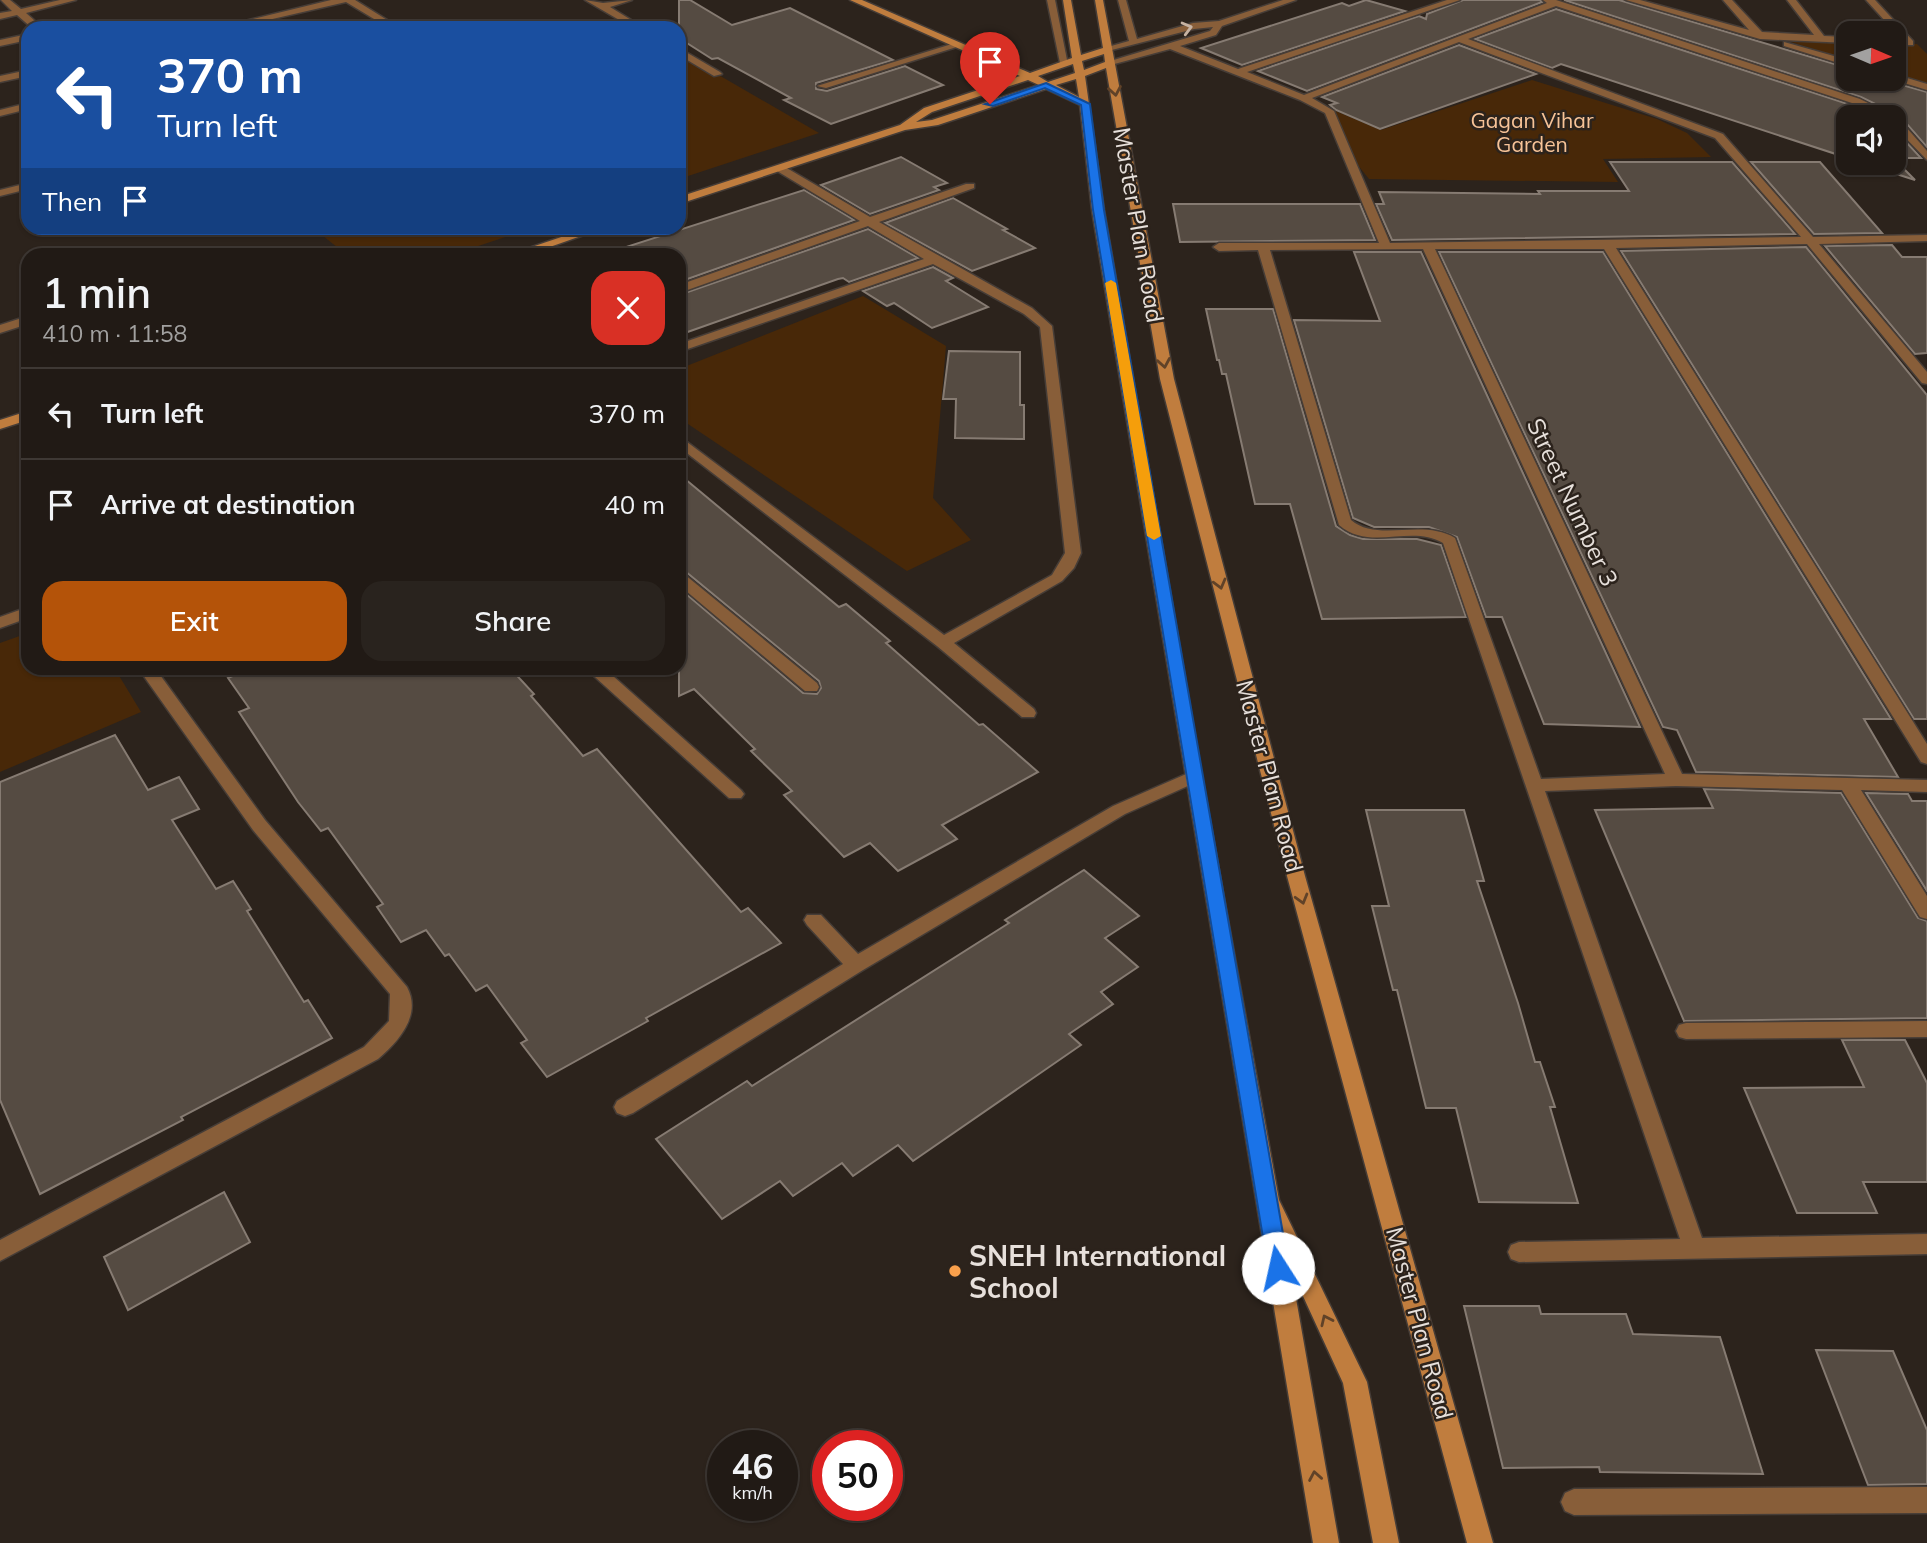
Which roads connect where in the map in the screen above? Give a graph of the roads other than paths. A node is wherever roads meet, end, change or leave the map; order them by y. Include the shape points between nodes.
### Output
1 (5, 0) edge
2 (72, 0) edge
3 (343, 0) edge
4 (349, 0) edge
5 (589, 0) edge
6 (628, 0) edge
7 (854, 0) edge
8 (1051, 0) edge
9 (1067, 0) edge
10 (1099, 0) edge
11 (1122, 0) edge
12 (1292, 0) edge
13 (1456, 0) edge
14 (1630, 0) edge
15 (1727, 0) edge
16 (1791, 0) edge
17 (1870, 0) edge
18 (1551, 1) edge
19 (602, 6) junction
20 (18, 12) junction
21 (0, 16) edge
22 (29, 21) edge
23 (267, 21) edge
24 (384, 21) edge
25 (628, 21) edge
26 (1892, 21) edge
27 (1220, 24) junction
28 (1906, 34) edge
29 (1758, 35) junction
30 (21, 38) edge
31 (1460, 39) junction
32 (1822, 39) junction
33 (1836, 40) edge
34 (0, 43) edge
35 (1134, 43) junction
36 (1906, 43) edge
37 (958, 45) junction
38 (1171, 46) junction
39 (686, 55) edge
40 (1109, 57) junction
41 (1836, 59) edge
42 (1074, 66) junction
43 (1235, 73) junction
44 (21, 74) edge
45 (717, 74) dead end
46 (1029, 76) junction
47 (0, 79) edge
48 (1906, 80) edge
49 (1046, 85) junction
50 (822, 86) dead end
51 (1927, 87) edge
52 (1304, 98) junction
53 (1085, 104) junction
54 (1864, 105) edge
55 (21, 108) edge
56 (0, 113) edge
57 (903, 127) junction
58 (1906, 134) edge
59 (1927, 157) edge
60 (781, 169) junction
61 (970, 186) dead end
62 (21, 188) edge
63 (0, 193) edge
64 (686, 199) edge
65 (868, 222) junction
66 (576, 235) edge
67 (1927, 238) edge
68 (1809, 241) junction
69 (1385, 244) junction
70 (1427, 245) junction
71 (1608, 245) junction
72 (1263, 246) junction
73 (1219, 247) dead end
74 (536, 248) edge
75 (934, 260) junction
76 (686, 287) edge
77 (21, 322) edge
78 (0, 329) edge
79 (686, 346) edge
80 (1927, 380) edge
81 (21, 418) edge
82 (0, 425) edge
83 (686, 445) edge
84 (686, 584) edge
85 (21, 615) edge
86 (0, 623) edge
87 (943, 642) junction
88 (151, 675) edge
89 (601, 675) edge
90 (811, 687) dead end
91 (1028, 713) dead end
92 (1927, 758) edge
93 (1193, 777) junction
94 (1675, 780) junction
95 (1847, 783) junction
96 (1533, 785) junction
97 (1927, 786) edge
98 (735, 794) dead end
99 (1925, 904) edge
100 (814, 920) dead end
101 (856, 965) junction
102 (1927, 1028) edge
103 (1686, 1031) dead end
104 (625, 1107) dead end
105 (1264, 1186) junction
106 (1927, 1244) edge
107 (1694, 1247) junction
108 (0, 1251) edge
109 (1519, 1252) dead end
110 (1927, 1500) edge
111 (1574, 1502) dead end
112 (1326, 1543) edge
113 (1386, 1543) edge
114 (1480, 1543) edge

1 - 20 street
2 - 20 street
3 - 23 street
4 - 24 street
5 - 19 street
6 - 19 street
7 - 37 main road
8 - 42 street
9 - 42 main road, Master Plan Road
10 - 40 main road, Master Plan Road
11 - 35 street
12 - 27 street
13 - 43 street
14 - 29 street
15 - 29 street
16 - 32 street
17 - 26 street
18 - 31 street
18 - 54 street
19 - 25 street
20 - 21 street
20 - 22 street
35 -> 27 street via 1193,26
27 - 38 street via 1213,33
28 - 36 street via 1915,43
29 - 32 street
29 - 41 street
30 - 34 street
31 - 52 street
31 - 68 street via 1719,136
32 - 33 street
35 - 40 street
37 - 46 main road
37 - 50 street
38 - 40 street
38 - 43 street
39 - 45 street
40 - 42 main road
40 - 42 main road
40 -> 114 main road, Master Plan Road via 1167,379 1296,876
42 - 46 main road
42 - 49 main road
42 - 53 main road, Master Plan Road
43 - 52 street
44 - 47 street
46 - 49 main road
46 - 57 main road via 928,110
48 - 51 street
49 - 53 main road
49 - 57 main road via 934,123
52 - 69 street via 1329,111
53 - 93 main road, Master Plan Road via 1098,210
55 - 56 street
57 - 60 main road
58 - 59 street
60 - 64 main road
60 - 65 street
61 - 65 street
62 - 63 street
65 - 75 street
65 - 76 street
66 - 74 main road
67 - 68 street
68 - 71 street
68 - 80 street
69 - 70 street
69 - 72 street
70 - 71 street
70 - 94 street, Street Number 3
71 - 92 street
72 - 73 street
72 - 96 street via 1344,522 1364,533 1439,535 1450,541
75 - 79 street
75 - 87 street via 1028,311 1046,327 1073,540 1073,554 1056,578
77 - 78 street
81 - 82 main road
83 - 87 street
84 - 90 street
85 - 86 street
87 - 91 street
88 - 108 street via 259,825 400,992 403,1012 395,1032 371,1053
89 - 98 street
93 - 101 street via 1119,810
93 - 105 main road, Master Plan Road
94 - 95 street
94 - 96 street
95 - 97 street
95 - 99 street
96 - 107 street
100 - 101 street
101 - 104 street
102 - 103 street
112 -> 105 main road, Master Plan Road
113 -> 105 main road via 1355,1381
106 - 107 street
107 - 109 street
110 - 111 street

